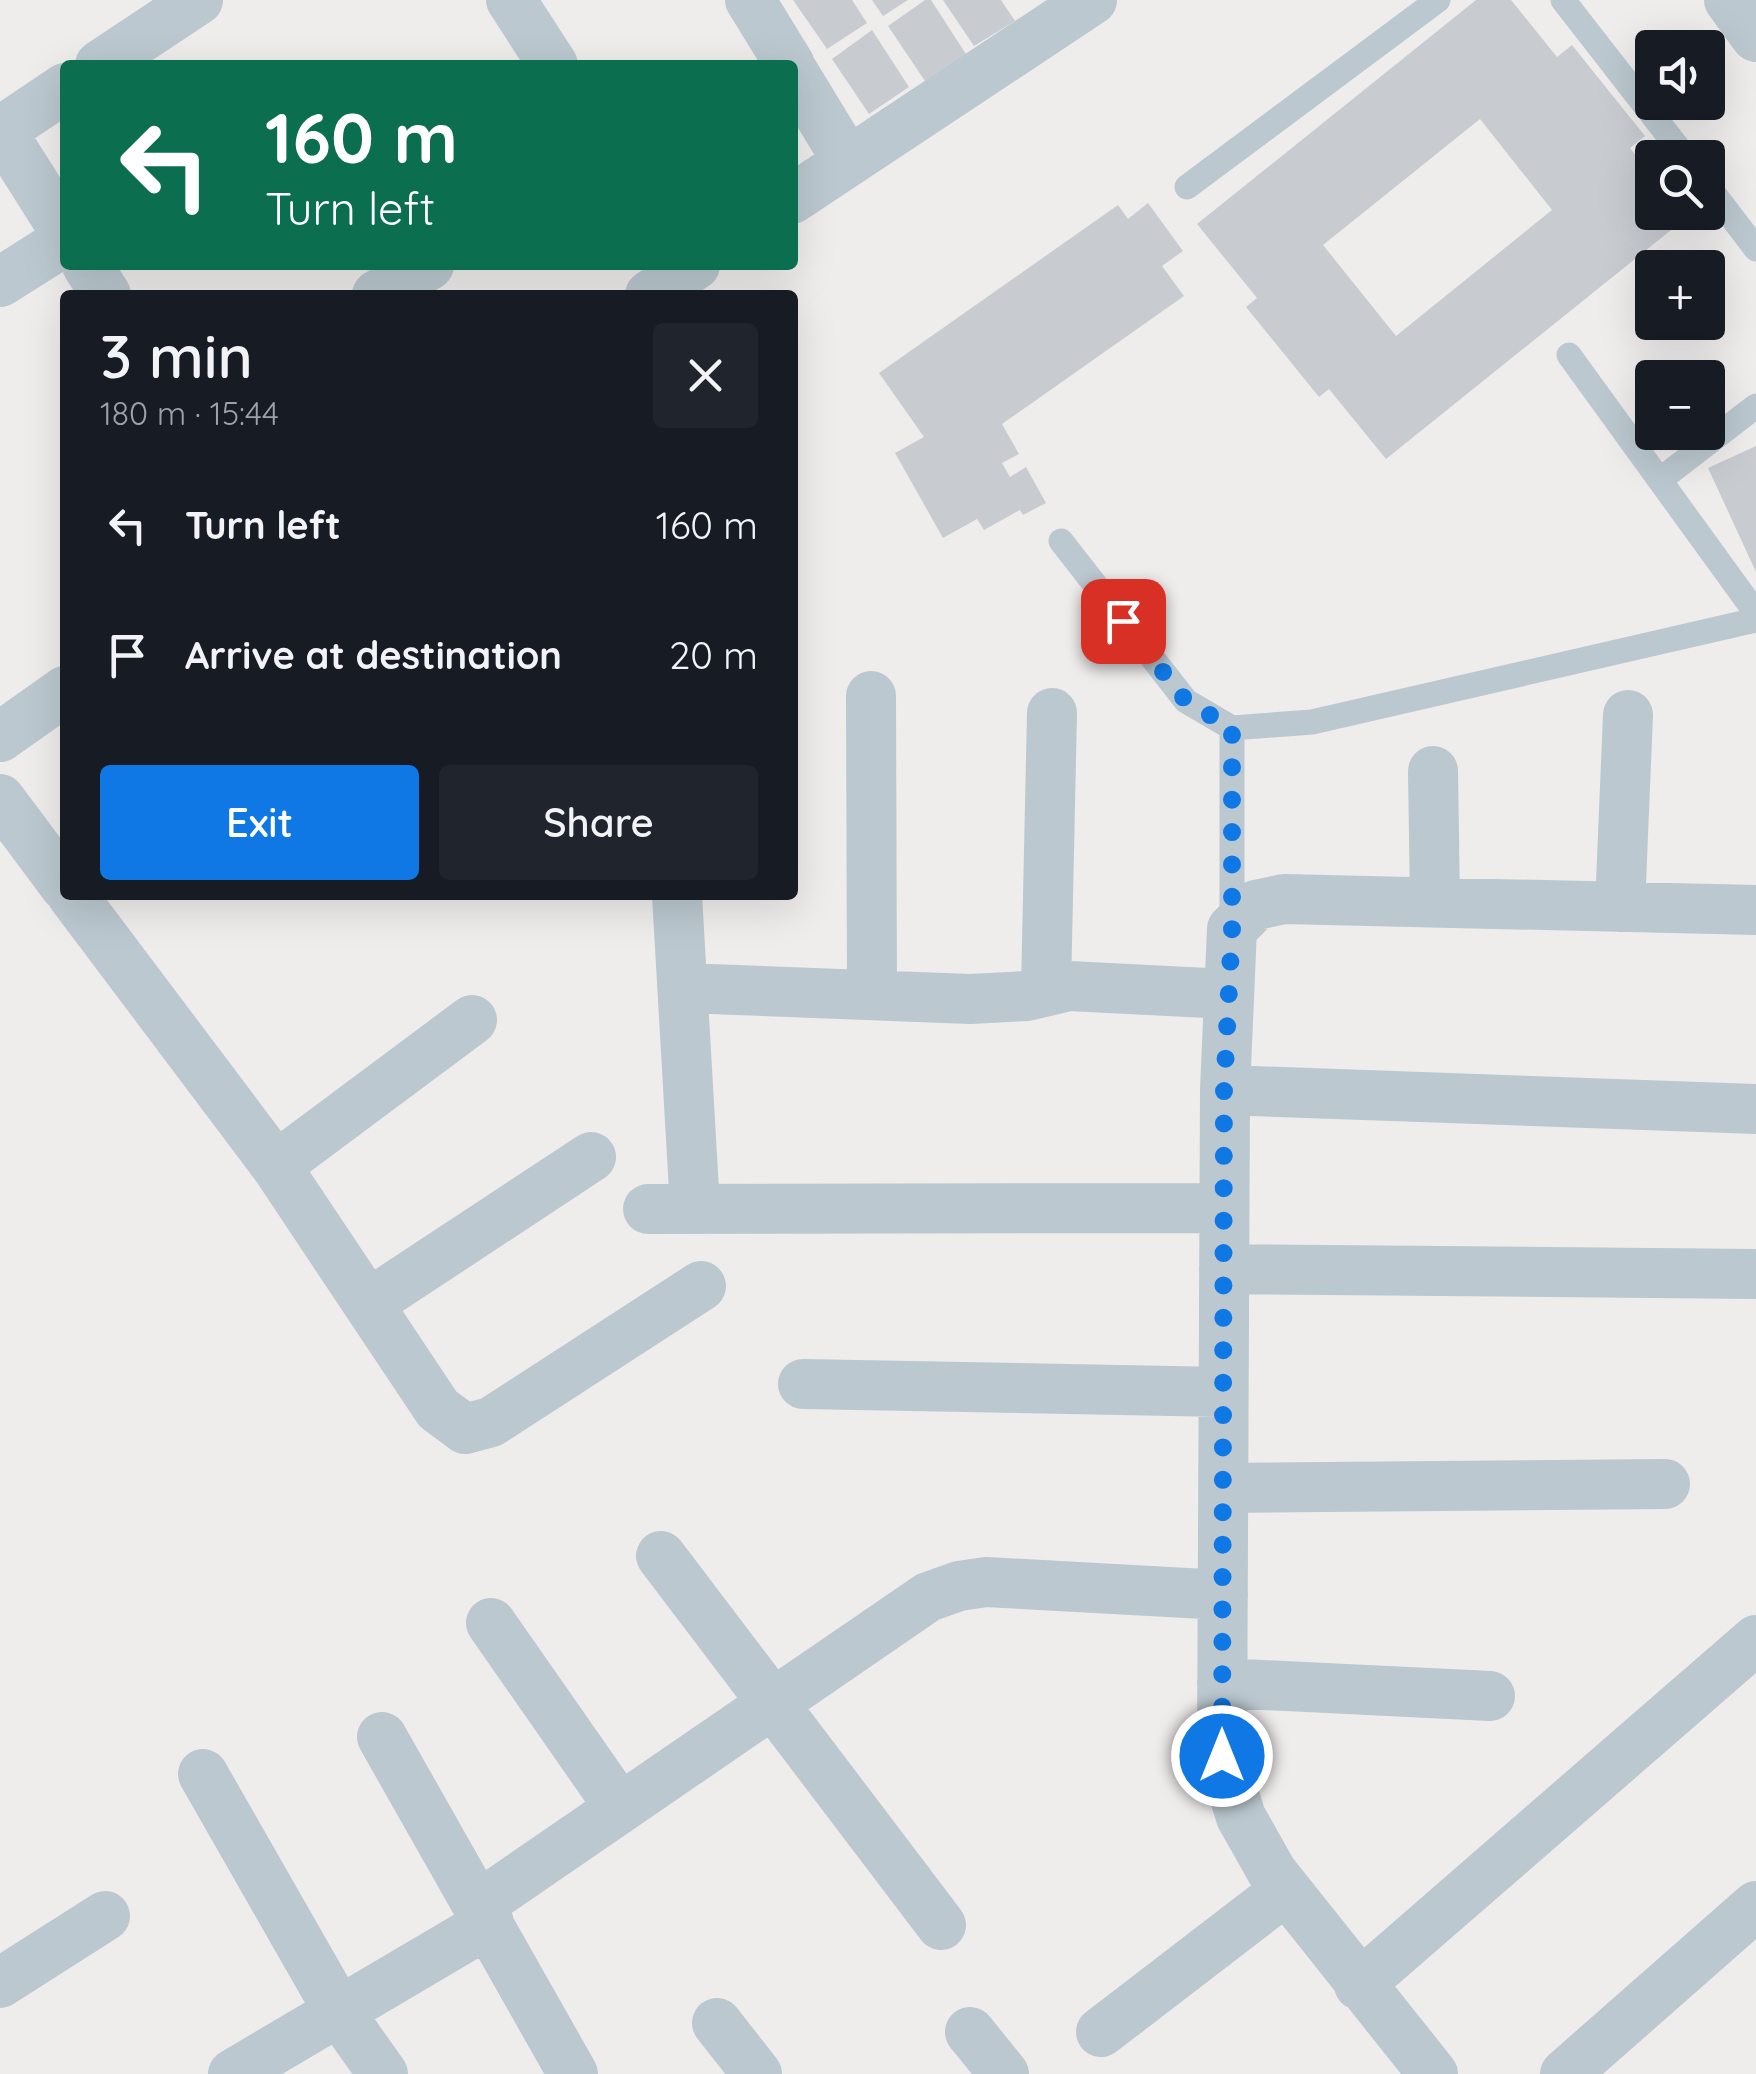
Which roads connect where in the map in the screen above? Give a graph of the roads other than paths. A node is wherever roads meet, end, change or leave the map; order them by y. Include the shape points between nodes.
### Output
1 (198, 0) edge
2 (511, 0) edge
3 (750, 0) edge
4 (1092, 0) edge
5 (1438, 0) edge
6 (1563, 0) edge
7 (1729, 0) edge
8 (1756, 37) edge
9 (108, 60) edge
10 (550, 60) edge
11 (787, 60) edge
12 (798, 79) edge
13 (60, 91) edge
14 (0, 130) edge
15 (1672, 140) edge
16 (848, 162) junction
17 (1187, 188) dead end
18 (798, 196) edge
19 (1725, 208) edge
20 (60, 224) edge
21 (60, 244) edge
22 (1756, 249) edge
23 (420, 270) edge
24 (0, 282) edge
25 (386, 290) edge
26 (1569, 354) dead end
27 (1756, 406) edge
28 (1661, 479) junction
29 (1061, 540) dead end
30 (1756, 616) edge
31 (60, 694) edge
32 (871, 696) dead end
33 (1052, 713) dead end
34 (1628, 715) dead end
35 (1232, 728) junction
36 (0, 736) edge
37 (1433, 772) dead end
38 (0, 799) edge
39 (60, 879) edge
40 (76, 900) edge
41 (678, 900) edge
42 (1435, 902) junction
43 (1620, 906) junction
44 (1756, 910) edge
45 (1232, 929) junction
46 (683, 988) junction
47 (1046, 989) junction
48 (1227, 994) junction
49 (872, 995) junction
50 (472, 1020) dead end
51 (1224, 1090) junction
52 (1756, 1109) edge
53 (591, 1157) dead end
54 (276, 1166) junction
55 (1224, 1208) junction
56 (1224, 1269) junction
57 (1756, 1274) edge
58 (701, 1286) dead end
59 (368, 1304) junction
60 (804, 1384) dead end
61 (1224, 1392) junction
62 (1665, 1484) dead end
63 (1223, 1488) junction
64 (661, 1556) dead end
65 (1223, 1596) junction
66 (491, 1622) dead end
67 (1756, 1640) edge
68 (1222, 1684) junction
69 (1490, 1696) dead end
70 (773, 1703) junction
71 (382, 1738) dead end
72 (203, 1774) dead end
73 (620, 1808) junction
74 (1286, 1890) junction
75 (1756, 1906) edge
76 (484, 1914) junction
77 (104, 1916) dead end
78 (941, 1925) dead end
79 (0, 1983) edge
80 (1359, 1985) junction
81 (338, 2012) junction
82 (717, 2023) dead end
83 (970, 2032) dead end
84 (1101, 2032) dead end
85 (233, 2074) edge
86 (383, 2074) edge
87 (573, 2074) edge
88 (757, 2074) edge
89 (1004, 2074) edge
90 (1432, 2074) edge
91 (1565, 2074) edge

1 - 9 street
2 - 10 street
3 - 11 street
4 - 16 street
5 - 17 lane
6 - 15 lane
7 - 8 street
12 - 16 street
13 - 14 street
14 - 20 street
16 - 18 street
19 - 22 lane
21 - 24 street
23 - 25 street
26 - 28 lane
27 - 28 lane
28 - 30 lane
29 - 35 lane via 1186,701
30 - 35 lane via 1312,722
31 - 36 street
32 - 49 street
33 - 47 street
34 - 43 street
35 - 45 lane
37 - 42 street
38 - 39 street
40 - 54 street
41 - 46 street
42 - 43 street
42 - 45 street via 1284,899 1256,905
43 - 44 street
45 - 48 street
46 - 49 street
46 - 55 street via 672,1208
47 - 48 street
47 - 49 street via 970,999
48 - 51 street
50 - 54 street
51 - 52 street
51 - 55 street
53 - 59 street
54 - 59 street
55 - 56 street
56 - 57 street
56 - 61 street
58 - 59 street via 491,1422 464,1429 438,1409
60 - 61 street
61 - 63 street
62 - 63 street
63 - 65 street
64 - 70 street
65 - 68 street
65 - 70 street via 986,1582 959,1586 928,1597
66 - 73 street
67 - 80 street
68 - 69 street
68 - 74 street via 1222,1756 1241,1817
70 - 73 street
70 - 78 street
71 - 76 street
72 - 81 street
73 - 76 street
74 - 80 street
74 - 84 street
75 - 91 street
76 - 81 street
76 - 87 street
77 - 79 street
80 - 90 street
81 - 85 street
81 - 86 street
82 - 88 street
83 - 89 street

